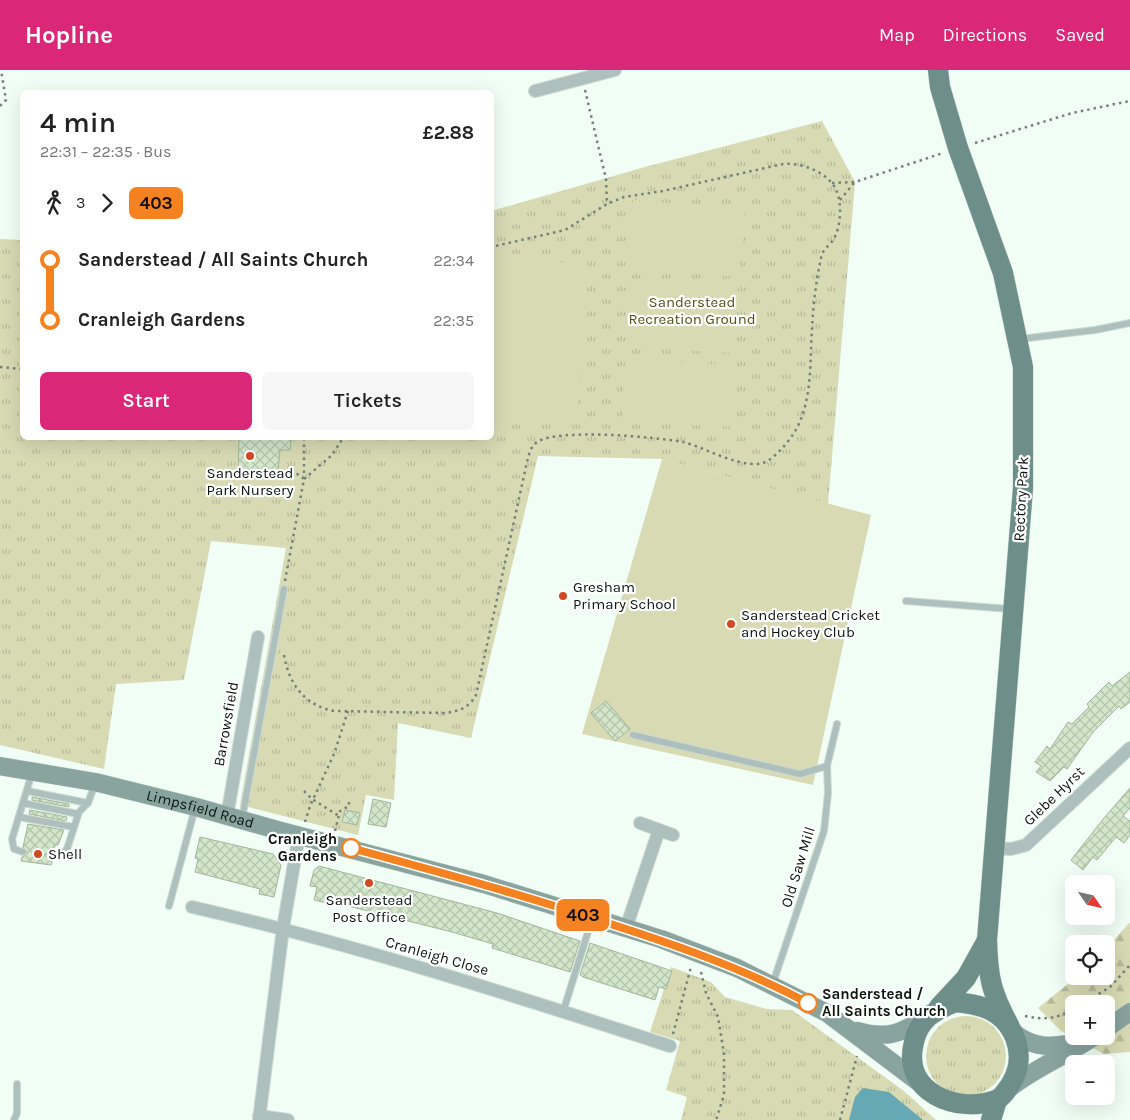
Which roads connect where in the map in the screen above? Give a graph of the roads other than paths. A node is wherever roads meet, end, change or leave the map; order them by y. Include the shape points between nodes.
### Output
1 (615, 70) edge
2 (938, 70) edge
3 (535, 91) dead end
4 (1130, 323) edge
5 (1017, 339) junction
6 (284, 589) road end
7 (906, 601) dead end
8 (1013, 610) junction
9 (258, 637) dead end
10 (837, 724) dead end
11 (633, 735) dead end
12 (1130, 748) edge
13 (0, 766) edge
14 (827, 766) junction
15 (33, 771) junction
16 (95, 782) junction
17 (27, 791) junction
18 (23, 803) junction
19 (88, 803) junction
20 (196, 807) junction
21 (78, 814) junction
22 (18, 816) junction
23 (234, 818) junction
24 (640, 823) dead end
25 (73, 827) junction
26 (659, 830) junction
27 (299, 835) junction
28 (673, 835) dead end
29 (994, 848) junction
30 (23, 852) dead end
31 (53, 856) dead end
32 (169, 906) dead end
33 (192, 907) dead end
34 (593, 918) junction
35 (283, 928) junction
36 (626, 928) junction
37 (987, 940) junction
38 (773, 984) junction
39 (563, 1012) junction
40 (1130, 1012) edge
41 (932, 1013) junction
42 (1115, 1023) edge
43 (1014, 1024) junction
44 (846, 1028) junction
45 (1065, 1043) edge
46 (1082, 1045) edge
47 (670, 1046) road end
48 (17, 1084) dead end
49 (925, 1088) junction
50 (1002, 1095) junction
51 (259, 1118) edge
52 (14, 1120) edge
53 (288, 1120) edge
54 (958, 1120) edge
55 (991, 1120) edge

1 - 3 street
2 - 5 main road, Rectory Park via 940,88 958,148 1003,273
4 - 5 lane
5 - 8 main road, Rectory Park via 1023,367 1023,488
6 - 23 lane
7 - 8 lane
8 - 29 main road, Rectory Park
9 - 23 street, Barrowsfield
10 - 14 lane, Old Saw Mill
11 - 14 lane via 800,774
12 - 29 street, Glebe Hyrst via 1026,845 1011,849
13 - 15 main road, Limpsfield Road
14 - 38 lane, Old Saw Mill via 824,831
15 - 16 main road, Limpsfield Road
15 - 17 lane
16 - 19 lane
16 - 20 main road, Limpsfield Road
17 - 18 lane
17 - 19 lane
18 - 21 lane
18 - 22 lane
19 - 21 lane
20 - 23 main road, Limpsfield Road
20 - 32 lane
21 - 25 lane
22 - 25 lane
22 - 30 lane via 12,846
23 - 27 main road, Limpsfield Road
24 - 26 street
25 - 31 lane via 63,855
26 - 28 street
26 - 36 street
27 - 34 main road, Limpsfield Road via 484,884
27 - 35 street
29 - 37 main road, Rectory Park
33 - 35 street, Cranleigh Close
34 - 36 main road, Limpsfield Road
34 - 39 lane
35 - 39 street, Cranleigh Close
35 - 51 street
36 - 38 main road, Limpsfield Road via 695,951
37 - 41 main road, Rectory Park via 966,978
37 - 43 main road, Rectory Park via 990,983 995,1000
38 - 44 main road, Limpsfield Road via 827,1013
39 - 47 street, Cranleigh Close
40 - 42 main road
41 - 43 main road via 955,1002 973,1004
41 - 44 main road, Limpsfield Road via 900,1033 885,1036
41 - 49 main road via 920,1024 911,1052 911,1063
43 - 45 main road via 1034,1046
43 - 50 main road via 1018,1059 1016,1071
44 - 49 main road, Limpsfield Road
46 - 50 main road via 1030,1072
48 - 52 lane
49 - 50 main road via 952,1103 965,1106
49 - 54 main road
50 - 55 main road
51 - 53 street

